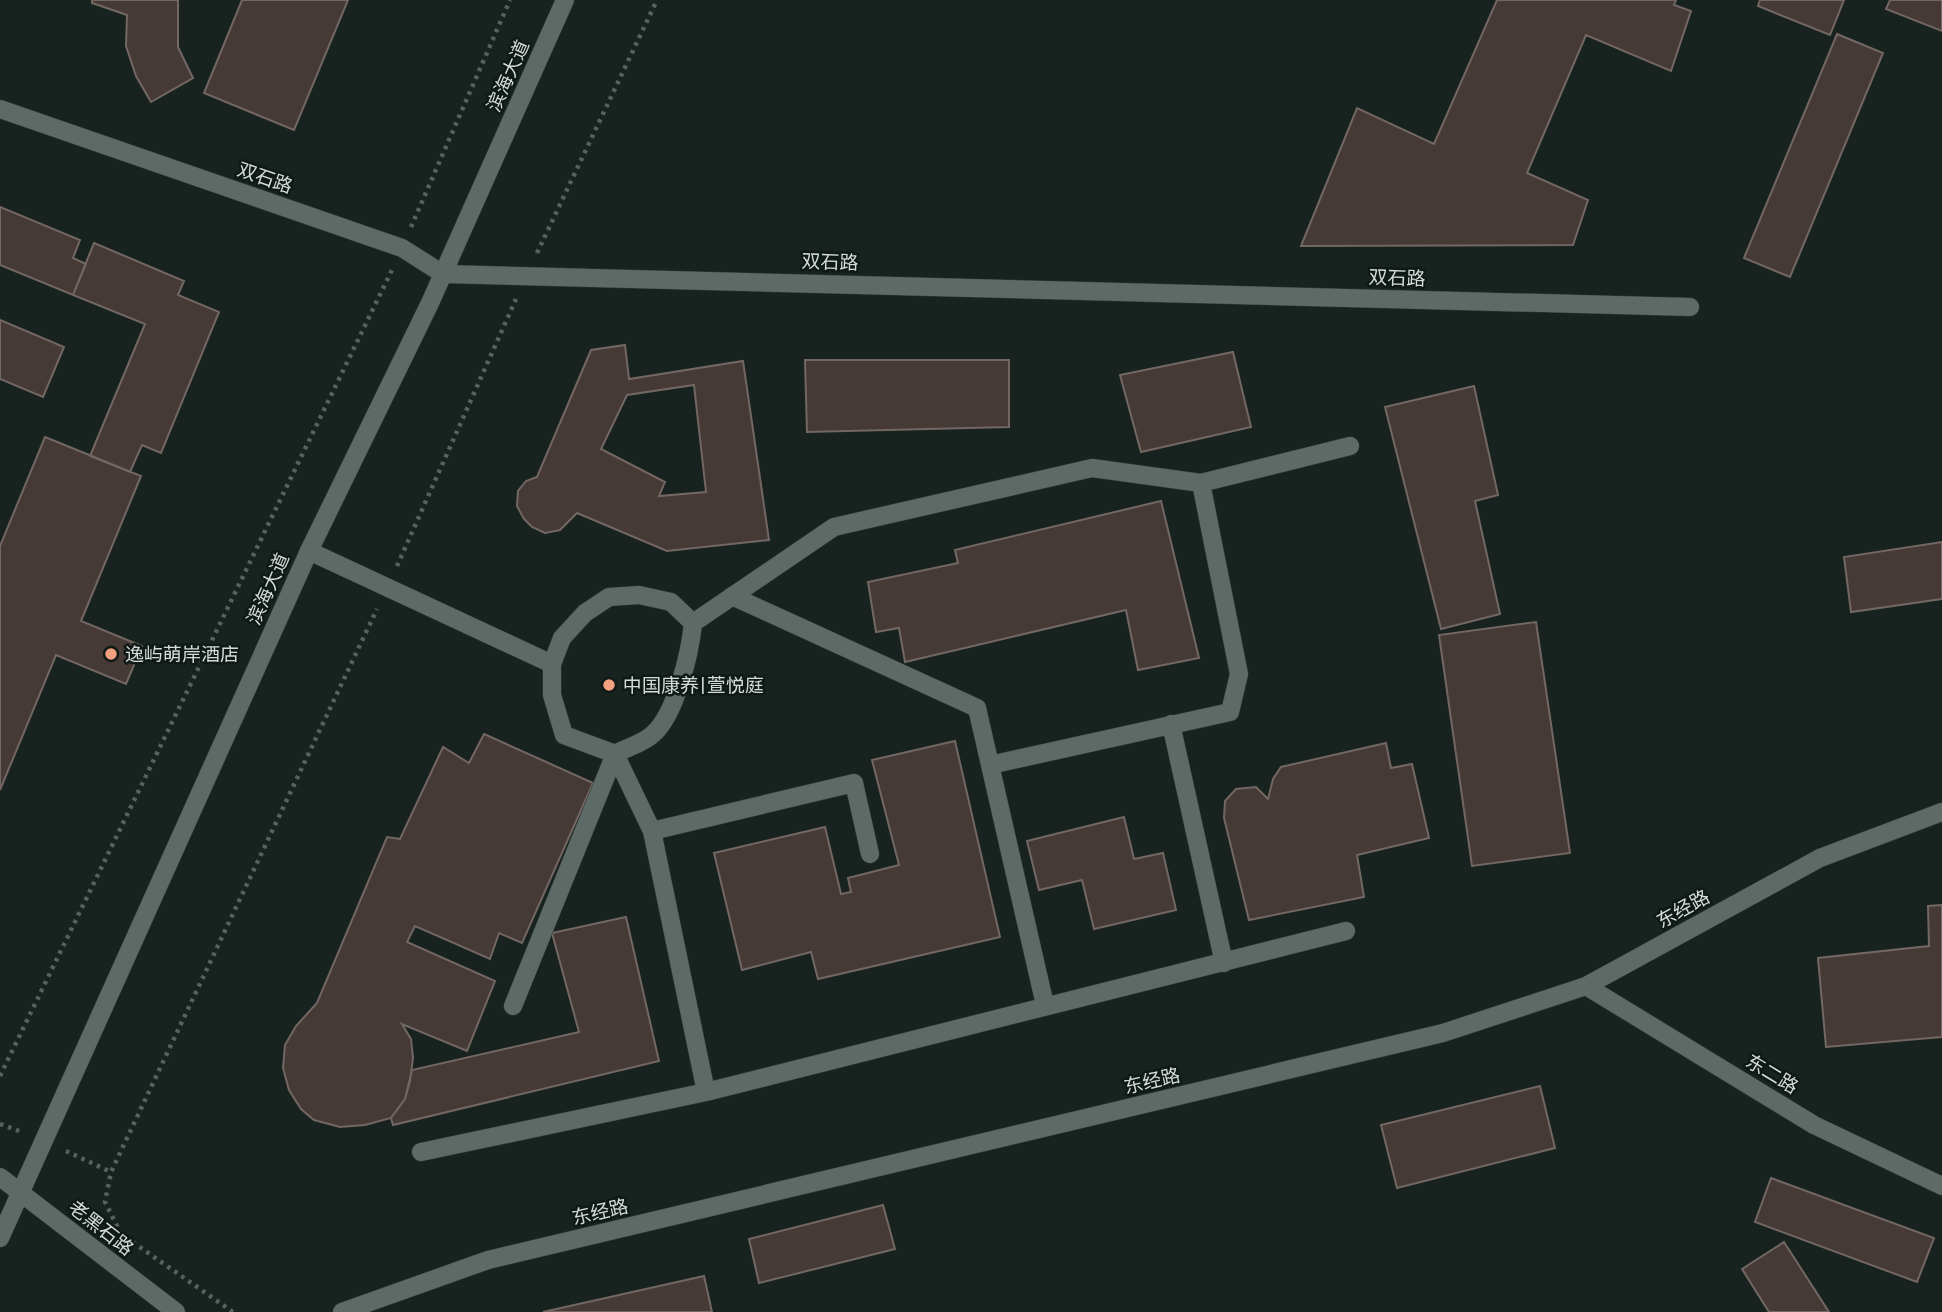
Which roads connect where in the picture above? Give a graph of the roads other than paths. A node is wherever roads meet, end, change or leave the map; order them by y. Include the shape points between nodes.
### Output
1 (565, 0) edge
2 (0, 108) edge
3 (443, 274) junction
4 (1690, 307) dead end
5 (1350, 446) dead end
6 (1201, 483) junction
7 (309, 551) junction
8 (732, 596) junction
9 (693, 623) junction
10 (552, 664) junction
11 (1171, 724) junction
12 (615, 754) junction
13 (990, 765) junction
14 (1942, 812) edge
15 (652, 831) junction
16 (870, 854) dead end
17 (1346, 931) dead end
18 (1224, 962) junction
19 (1586, 986) junction
20 (1045, 1005) junction
21 (513, 1006) dead end
22 (706, 1092) junction
23 (421, 1152) dead end
24 (0, 1177) edge
25 (1942, 1186) edge
26 (21, 1193) junction
27 (0, 1238) edge
28 (176, 1312) edge
29 (342, 1312) edge

1 - 3 main road, 滨海大道
2 - 3 main road, 双石路 via 402,248
3 - 4 main road, 双石路
3 - 7 main road, 滨海大道
5 - 6 main road
6 - 8 main road via 1092,468 834,527
6 - 11 main road via 1239,674 1230,712
7 - 10 main road
7 - 26 main road, 滨海大道
8 - 9 main road
8 - 13 main road via 977,708
9 - 10 main road via 671,602 639,595 609,597 584,613 562,638
9 - 12 main road via 689,660 654,734
10 - 12 main road via 552,695 564,734
11 - 13 main road
11 - 18 main road
12 - 15 main road
12 - 21 main road
13 - 20 main road
14 - 19 main road, 东经路 via 1820,858
15 - 16 main road via 854,783
15 - 22 main road
17 - 18 main road
18 - 20 main road
19 - 25 main road, 东二路 via 1814,1125
19 - 29 main road, 东经路 via 1443,1034 488,1260
20 - 22 main road
22 - 23 main road
24 - 26 main road, 老黑石路
26 - 27 main road, 滨海大道
26 - 28 main road, 老黑石路

